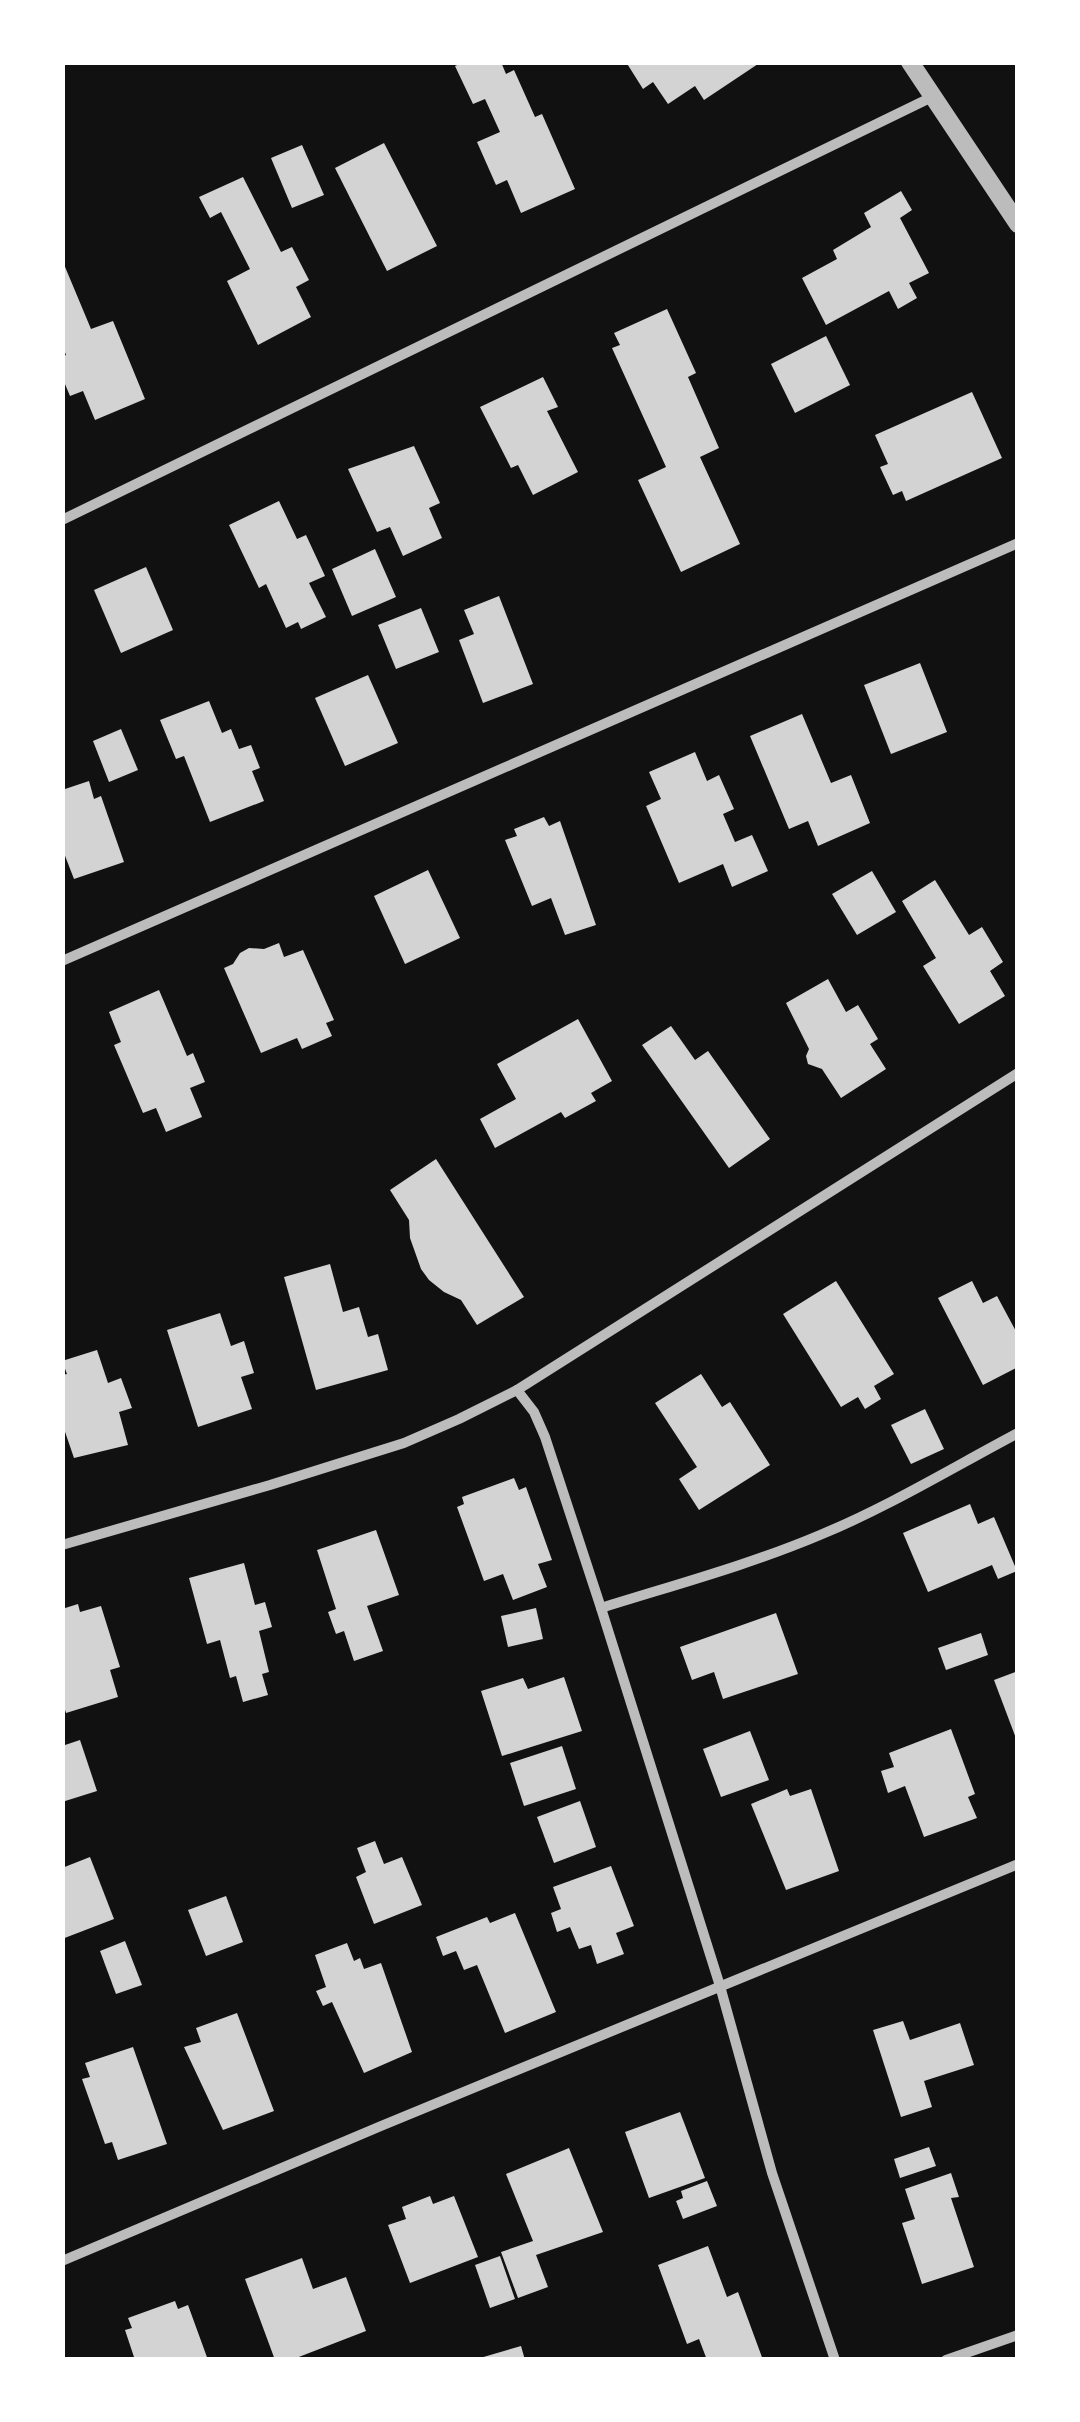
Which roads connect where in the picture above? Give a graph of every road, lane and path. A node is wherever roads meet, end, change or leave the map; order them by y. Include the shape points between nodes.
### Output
1 (910, 62) edge
2 (932, 96) junction
3 (1015, 214) edge
4 (62, 520) edge
5 (1018, 543) edge
6 (62, 961) edge
7 (1018, 1073) edge
8 (517, 1390) junction
9 (1018, 1434) edge
10 (62, 1545) edge
11 (601, 1608) junction
12 (1018, 1864) edge
13 (720, 1986) junction
14 (62, 2261) edge
15 (1018, 2334) edge
16 (835, 2360) edge
17 (946, 2360) edge

1 - 2 street
2 - 3 street
2 - 4 street
5 - 6 street
7 - 8 street
8 - 10 street via 404,1443
8 - 11 street via 545,1437
9 - 11 street via 824,1533
11 - 13 street
12 - 13 street
13 - 14 street
13 - 16 street via 772,2173
15 - 17 street

